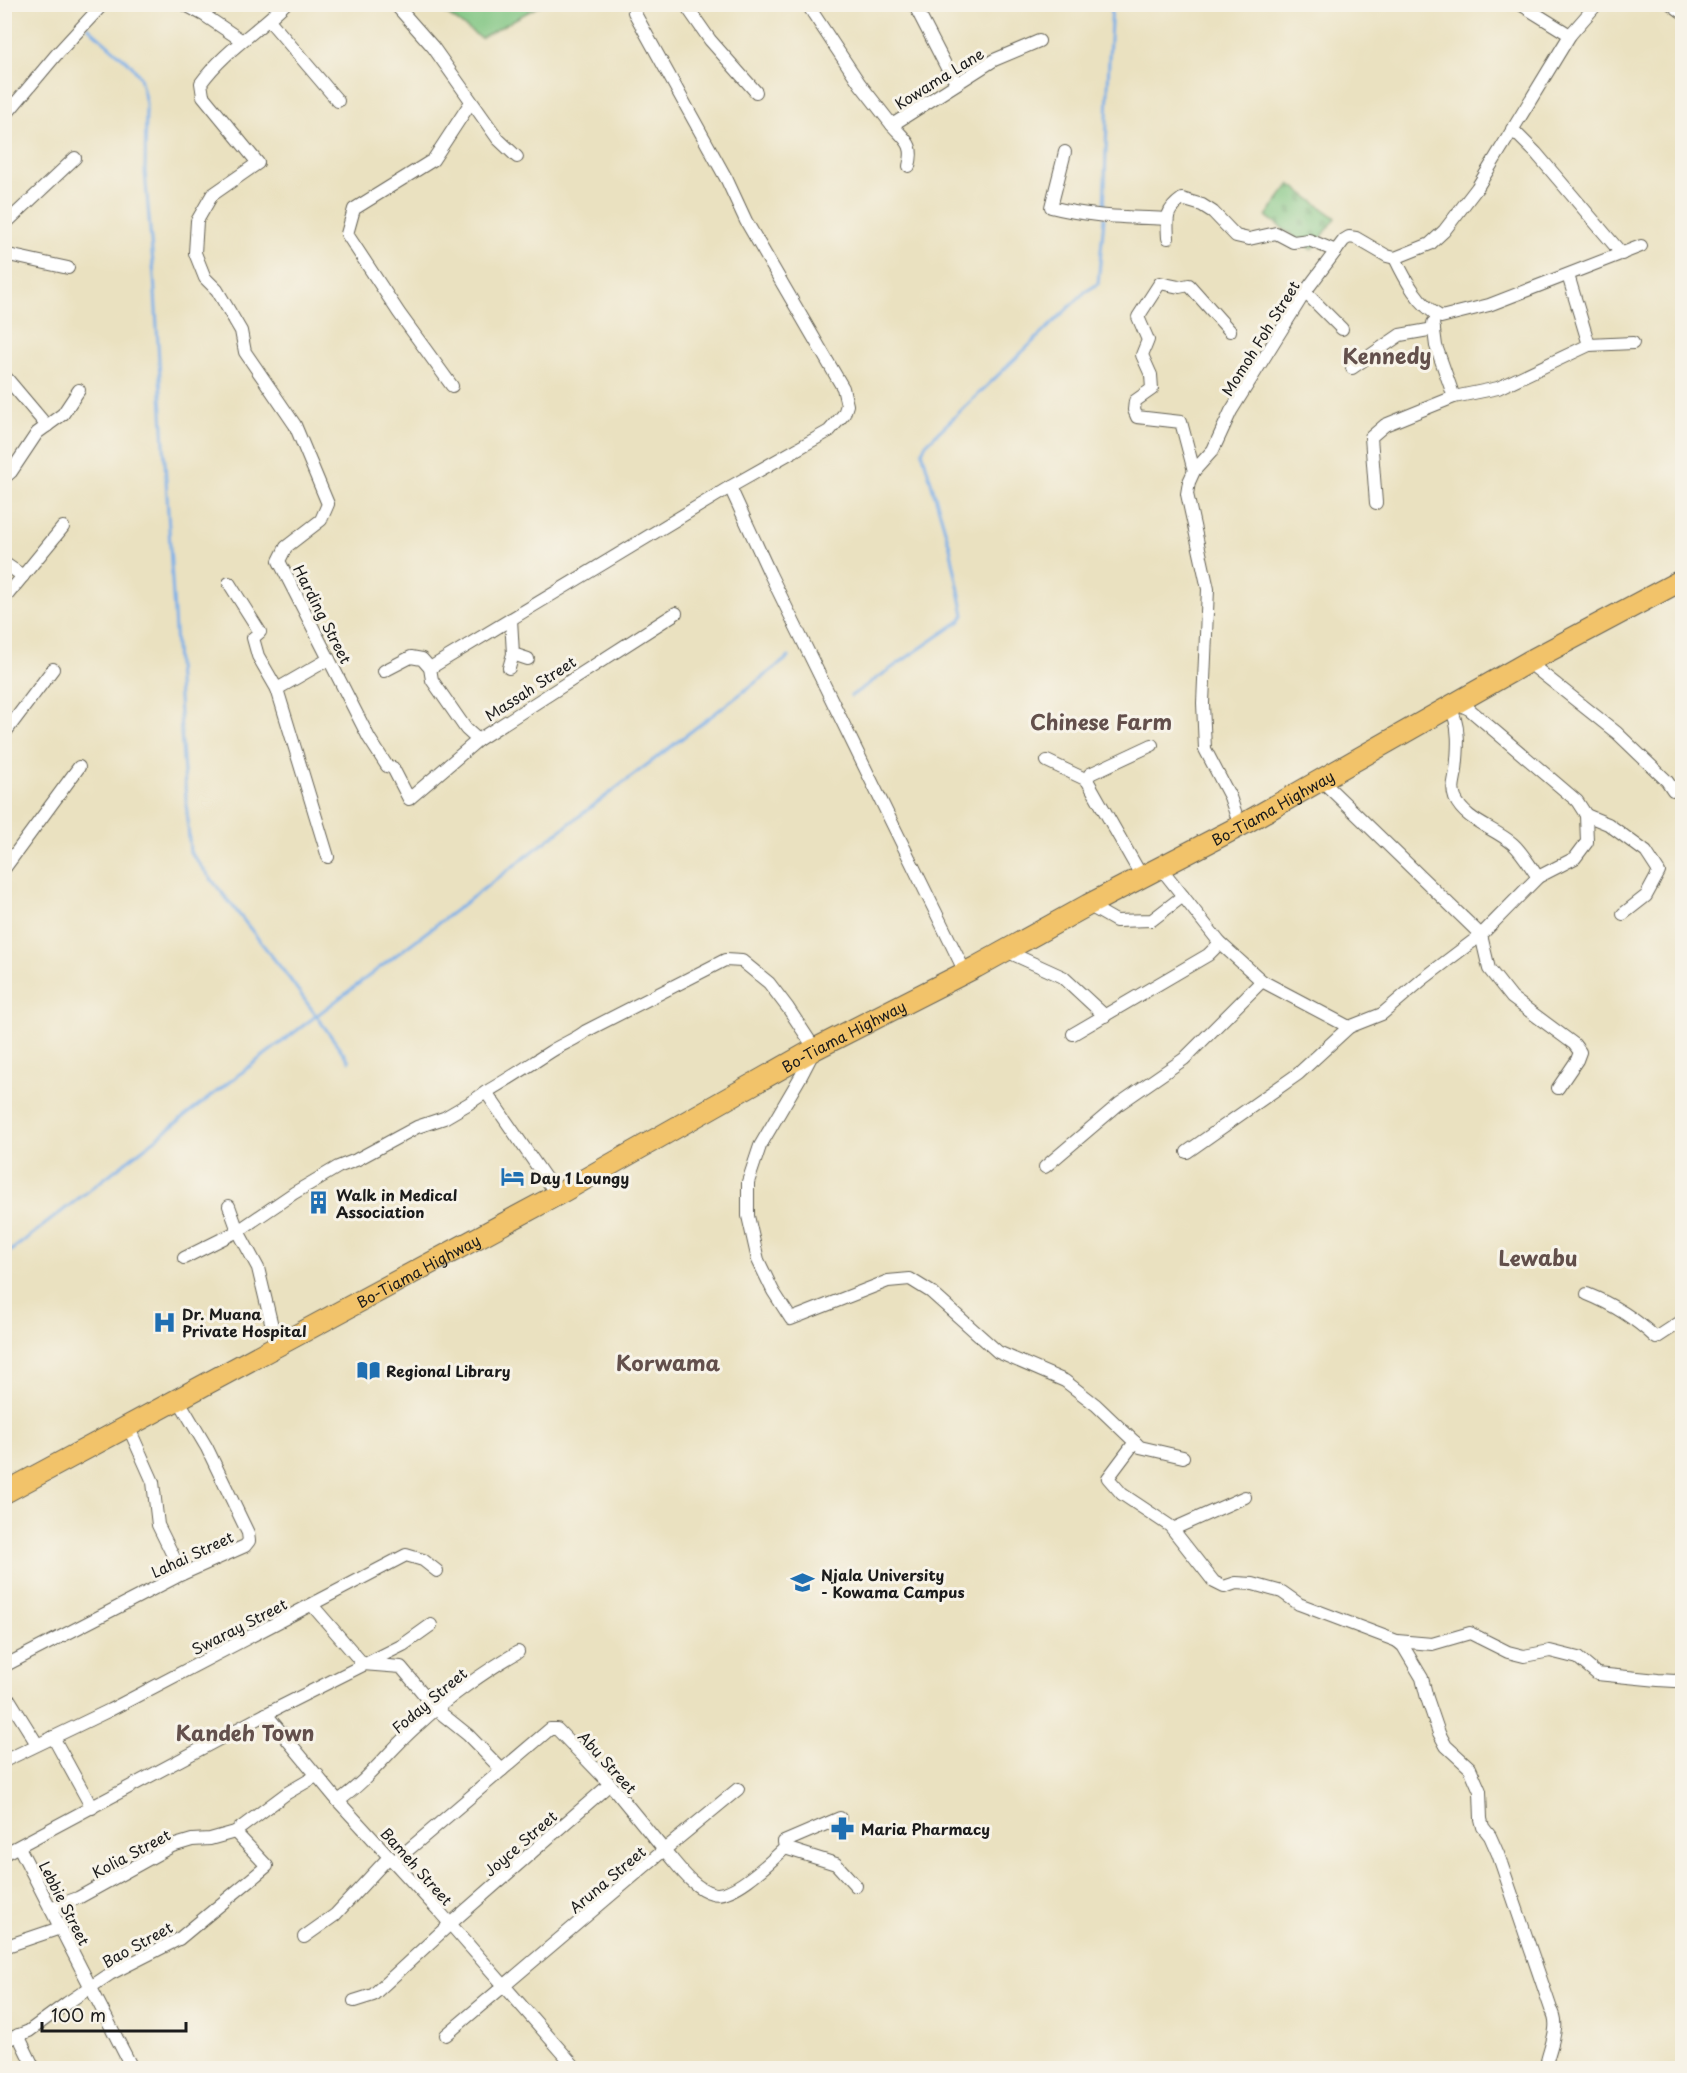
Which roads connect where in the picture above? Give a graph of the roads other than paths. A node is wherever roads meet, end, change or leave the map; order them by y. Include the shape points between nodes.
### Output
1 (103, 4) edge
2 (184, 4) edge
3 (285, 4) edge
4 (395, 4) edge
5 (633, 4) edge
6 (685, 4) edge
7 (807, 4) edge
8 (915, 4) edge
9 (1520, 4) edge
10 (1597, 4) edge
11 (1671, 4) edge
12 (1683, 12) edge
13 (269, 20) junction
14 (1570, 35) junction
15 (242, 40) junction
16 (1039, 42) dead end
17 (957, 83) junction
18 (756, 92) dead end
19 (338, 101) dead end
20 (471, 102) junction
21 (4, 117) edge
22 (892, 125) junction
23 (1512, 129) junction
24 (1065, 152) dead end
25 (517, 157) dead end
26 (75, 158) dead end
27 (909, 166) dead end
28 (1167, 219) junction
29 (4, 225) edge
30 (1168, 238) dead end
31 (1641, 246) dead end
32 (1336, 252) junction
33 (4, 254) edge
34 (1622, 254) junction
35 (1395, 258) junction
36 (68, 268) dead end
37 (1568, 275) junction
38 (1305, 292) junction
39 (1432, 313) junction
40 (1342, 329) dead end
41 (1434, 329) junction
42 (1230, 331) dead end
43 (1633, 344) dead end
44 (1589, 345) junction
45 (1352, 368) dead end
46 (4, 375) edge
47 (452, 386) dead end
48 (79, 390) dead end
49 (1454, 398) junction
50 (47, 426) junction
51 (1194, 471) junction
52 (4, 478) edge
53 (730, 487) junction
54 (1376, 503) dead end
55 (63, 527) dead end
56 (4, 563) edge
57 (23, 576) junction
58 (1683, 580) edge
59 (229, 583) dead end
60 (4, 598) edge
61 (676, 613) dead end
62 (511, 619) junction
63 (513, 654) junction
64 (329, 659) junction
65 (528, 659) dead end
66 (1528, 662) junction
67 (430, 668) junction
68 (509, 668) dead end
69 (53, 669) dead end
70 (384, 671) dead end
71 (278, 689) junction
72 (1453, 705) junction
73 (4, 734) edge
74 (478, 740) junction
75 (1152, 745) dead end
76 (1047, 761) dead end
77 (79, 767) dead end
78 (1087, 780) junction
79 (1321, 780) junction
80 (1673, 790) dead end
81 (409, 799) joint
82 (1587, 815) junction
83 (1240, 826) junction
84 (328, 857) dead end
85 (4, 869) edge
86 (1151, 872) junction
87 (1538, 877) junction
88 (1183, 896) junction
89 (1088, 905) junction
90 (1623, 914) dead end
91 (1481, 935) junction
92 (1220, 944) junction
93 (1006, 951) junction
94 (965, 972) junction
95 (1262, 981) junction
96 (1105, 1016) junction
97 (1349, 1027) junction
98 (1073, 1034) dead end
99 (815, 1049) junction
100 (1558, 1088) dead end
101 (486, 1092) junction
102 (1186, 1152) dead end
103 (1045, 1167) dead end
104 (557, 1195) junction
105 (229, 1206) dead end
106 (238, 1231) junction
107 (184, 1258) dead end
108 (1587, 1294) dead end
109 (1683, 1321) edge
110 (277, 1347) junction
111 (178, 1399) junction
112 (128, 1426) junction
113 (1135, 1442) junction
114 (1183, 1456) dead end
115 (4, 1493) edge
116 (1245, 1497) dead end
117 (1173, 1529) junction
118 (437, 1571) dead end
119 (182, 1574) junction
120 (312, 1605) junction
121 (431, 1625) dead end
122 (1397, 1641) junction
123 (518, 1652) dead end
124 (363, 1664) junction
125 (4, 1666) edge
126 (1683, 1679) edge
127 (4, 1691) edge
128 (437, 1710) junction
129 (266, 1714) junction
130 (53, 1737) junction
131 (37, 1744) junction
132 (4, 1761) edge
133 (502, 1770) junction
134 (318, 1776) junction
135 (610, 1784) junction
136 (738, 1789) dead end
137 (338, 1801) junction
138 (92, 1808) junction
139 (840, 1818) dead end
140 (235, 1832) junction
141 (785, 1845) junction
142 (20, 1847) junction
143 (664, 1850) junction
144 (4, 1854) edge
145 (391, 1859) junction
146 (856, 1886) dead end
147 (50, 1908) junction
148 (450, 1924) junction
149 (60, 1928) junction
150 (304, 1937) dead end
151 (4, 1947) edge
152 (504, 1985) junction
153 (92, 1988) junction
154 (354, 2001) dead end
155 (18, 2035) junction
156 (446, 2035) dead end
157 (4, 2040) edge
158 (1547, 2061) dead end
159 (34, 2068) edge
160 (132, 2068) edge
161 (576, 2068) edge

1 - 21 street
2 - 15 street
3 - 13 street, Harding Street
4 - 20 street via 433,47
5 - 53 street via 746,221 843,388 847,405 830,431
6 - 18 street via 710,40
7 - 22 street, Kowama Lane
8 - 17 street
9 - 14 street
10 - 14 street
11 - 12 street
13 - 15 street, Harding Street
13 - 19 street
14 - 23 street
15 - 64 street, Harding Street via 201,83 203,96 258,163 212,195 197,220 195,253 205,278 217,290 241,331 244,352 295,424 328,504 321,520 286,547 279,561
16 - 17 street, Kowama Lane via 994,60
17 - 22 street, Kowama Lane
20 - 25 street via 498,139
20 - 47 street via 433,160 354,209 347,234
22 - 27 street via 912,148
23 - 34 street
23 - 35 street via 1477,188 1444,231 1430,244
24 - 28 street via 1051,207 1112,217
26 - 29 street
28 - 30 street
28 - 32 street via 1171,207 1182,199 1213,212 1236,236 1249,239 1276,233 1293,242 1309,240
31 - 34 street
32 - 35 street, Momoh Foh Street via 1349,237
32 - 38 street, Momoh Foh Street
33 - 36 street
34 - 37 street
35 - 39 street via 1405,279
37 - 39 street via 1489,305 1441,317
37 - 44 street
38 - 40 street
38 - 51 street, Momoh Foh Street via 1226,420 1213,450
39 - 41 street
41 - 45 street via 1400,335
41 - 49 street
42 - 51 street via 1189,285 1179,288 1161,283 1138,316 1148,340 1142,355 1152,389 1135,401 1134,410 1137,417 1181,422
43 - 44 street
44 - 49 street via 1498,388
46 - 50 street
48 - 50 street via 63,414
49 - 54 street via 1385,425 1371,437
50 - 52 street via 37,433
51 - 83 street, Momoh Foh Street via 1187,494 1208,590 1205,749
53 - 62 street
53 - 94 street
55 - 57 street
56 - 57 street
57 - 60 street
58 - 66 highway, Bo-Tiama Highway
59 - 71 street via 260,632 253,638 258,656
61 - 74 street, Massah Street
62 - 63 street
62 - 67 street
63 - 65 street
63 - 68 street
64 - 71 street
64 - 81 street, Harding Street via 369,738 393,768
66 - 72 highway, Bo-Tiama Highway
66 - 80 street via 1617,733
67 - 70 street via 422,659 411,657
67 - 74 street via 432,680
69 - 73 street
71 - 84 street
72 - 79 highway, Bo-Tiama Highway
72 - 82 street via 1469,709 1577,801
72 - 87 street via 1457,732 1452,788 1456,800 1483,826 1515,845
74 - 81 street, Massah Street
75 - 78 street via 1090,774
76 - 78 street
77 - 85 street
78 - 86 street
79 - 83 highway, Bo-Tiama Highway
79 - 91 street
82 - 87 street via 1587,842 1575,858
82 - 90 street via 1608,824 1646,852 1659,873 1646,896
83 - 86 highway, Bo-Tiama Highway
86 - 88 street
86 - 89 highway, Bo-Tiama Highway
87 - 91 street
88 - 89 street via 1152,920 1116,921
88 - 92 street
89 - 93 highway, Bo-Tiama Highway
91 - 97 street via 1382,1014
91 - 100 street via 1489,969 1512,998 1580,1052
92 - 95 street
92 - 96 street
93 - 94 highway, Bo-Tiama Highway
93 - 96 street via 1063,977
94 - 99 highway, Bo-Tiama Highway
95 - 97 street
95 - 103 street via 1184,1059 1119,1104
96 - 98 street
97 - 102 street via 1298,1074
99 - 101 street via 769,983 742,961 725,960 586,1031
99 - 104 highway, Bo-Tiama Highway
99 - 113 street via 760,1146 748,1182 748,1216 758,1260 791,1318 888,1281 910,1280 931,1292 998,1352 1065,1381
101 - 104 street
101 - 106 street via 444,1118 417,1127 338,1167
104 - 110 highway, Bo-Tiama Highway
105 - 106 street
106 - 107 street
106 - 110 street via 258,1268
108 - 109 street via 1619,1310 1656,1338
110 - 111 highway, Bo-Tiama Highway
111 - 112 highway, Bo-Tiama Highway
111 - 119 street, Lahai Street via 207,1448 249,1538 245,1546
112 - 115 highway, Bo-Tiama Highway
112 - 119 street via 153,1482 158,1525
113 - 114 street via 1140,1447
113 - 117 street via 1108,1478 1122,1494
116 - 117 street
117 - 122 street via 1214,1582 1224,1587 1253,1584 1282,1592 1299,1604
118 - 120 street, Swaray Street via 423,1560 406,1555
119 - 125 street, Lahai Street
120 - 124 street
120 - 130 street, Swaray Street
121 - 124 street via 403,1645
122 - 126 street via 1432,1644 1470,1633 1524,1656 1550,1651 1578,1658 1597,1674
122 - 158 street via 1422,1678 1446,1746 1470,1768 1480,1791 1480,1820 1498,1854 1556,2017
123 - 128 street, Foday Street
124 - 128 street via 401,1667
124 - 129 street
127 - 131 street
128 - 133 street via 468,1734
128 - 137 street, Foday Street via 418,1724 356,1789
129 - 134 street, Bameh Street
129 - 138 street
130 - 131 street, Swaray Street
130 - 138 street
131 - 132 street
133 - 135 street, Abu Street via 550,1729 557,1729
133 - 145 street, Abu Street
134 - 137 street, Bameh Street
134 - 140 street, Kolia Street via 287,1792
135 - 143 street, Abu Street
135 - 148 street, Joyce Street
136 - 143 street
137 - 145 street, Bameh Street
138 - 142 street
139 - 141 street
140 - 147 street, Kolia Street via 172,1846 78,1898
140 - 153 street, Bao Street via 267,1866 179,1939 110,1974
141 - 143 street, Aruna Street via 759,1872 715,1895 691,1880
141 - 146 street via 836,1864
142 - 144 street
142 - 147 street, Lebbie Street
143 - 152 street, Aruna Street
145 - 148 street, Bameh Street
145 - 150 street, Abu Street via 335,1914
147 - 149 street, Lebbie Street
148 - 152 street, Bameh Street
148 - 154 street, Joyce Street via 373,1995
149 - 151 street
149 - 153 street, Lebbie Street
152 - 156 street, Aruna Street
152 - 161 street, Bameh Street
153 - 155 street, Bao Street
153 - 160 street, Lebbie Street
155 - 157 street, Bao Street
155 - 159 street

